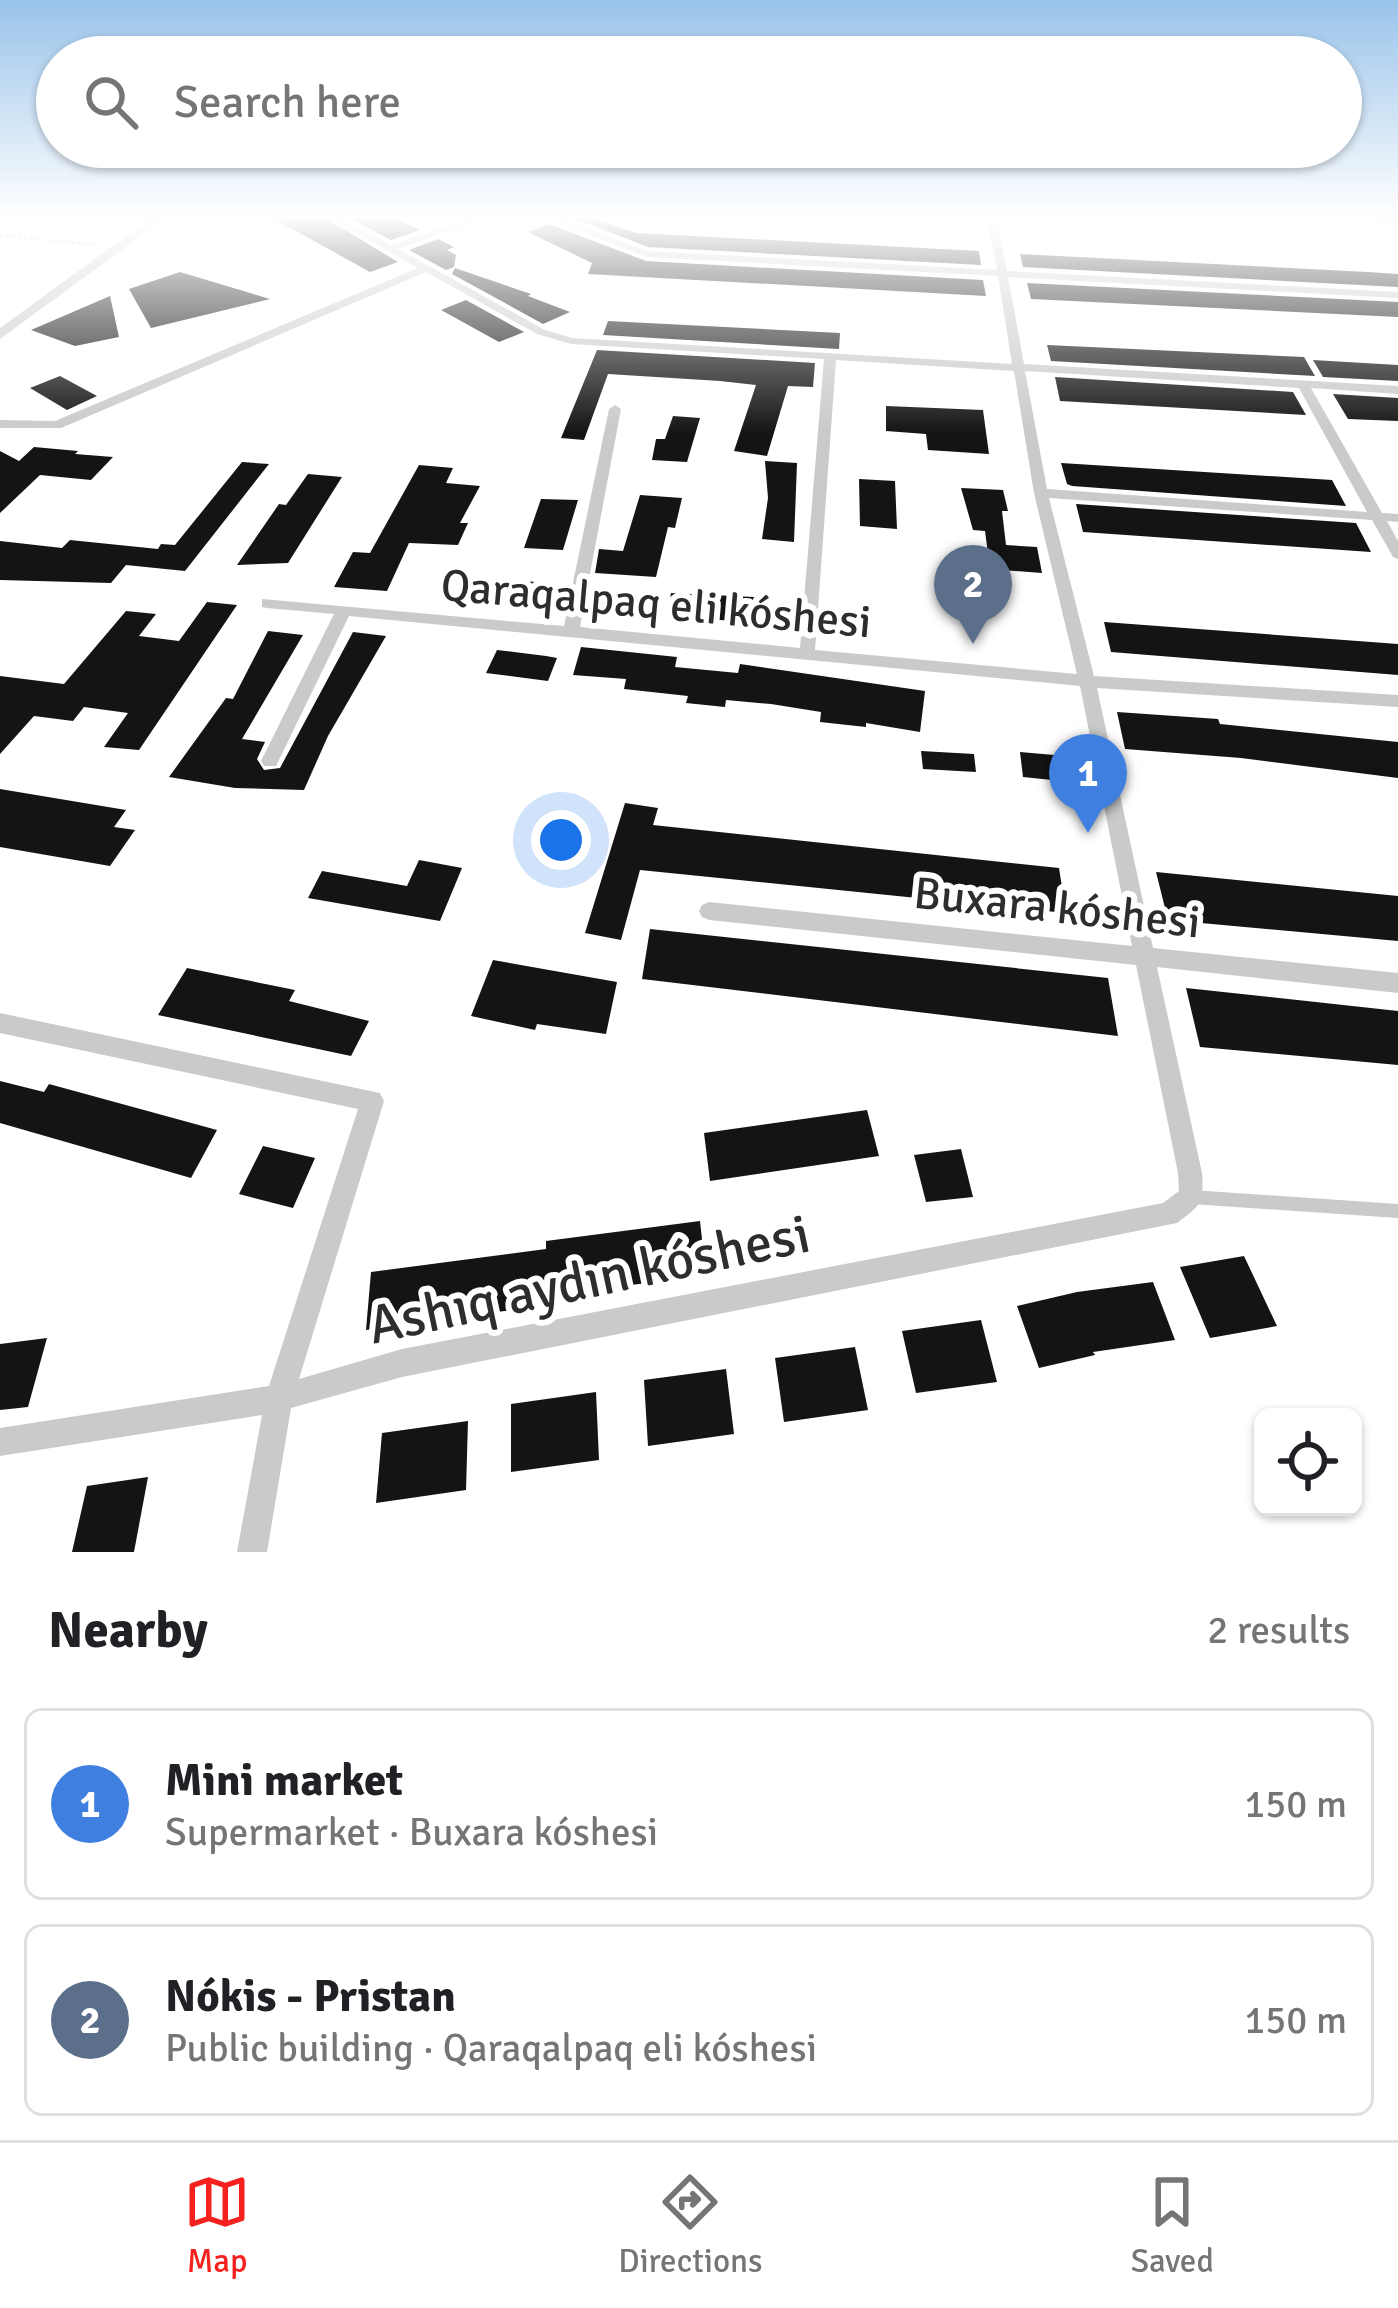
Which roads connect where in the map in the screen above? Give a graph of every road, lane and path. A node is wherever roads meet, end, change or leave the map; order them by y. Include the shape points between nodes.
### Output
1 (63, 288) edge
2 (379, 288) edge
3 (458, 288) edge
4 (1007, 288) edge
5 (1275, 288) edge
6 (1398, 295) edge
7 (0, 334) edge
8 (830, 359) junction
9 (1020, 370) junction
10 (1303, 384) junction
11 (1398, 390) edge
12 (615, 409) dead end
13 (0, 424) edge
14 (1041, 493) junction
15 (1377, 517) junction
16 (1398, 518) edge
17 (1398, 554) edge
18 (267, 603) dead end
19 (344, 610) junction
20 (571, 632) junction
21 (807, 655) junction
22 (1087, 681) junction
23 (1398, 701) edge
24 (269, 761) dead end
25 (709, 911) dead end
26 (1144, 955) junction
27 (1398, 983) edge
28 (0, 1023) edge
29 (1191, 1197) junction
30 (1398, 1211) edge
31 (279, 1399) junction
32 (0, 1442) edge
33 (252, 1552) edge

1 - 7 street
2 - 13 street via 57,425
3 - 8 street via 571,341
4 - 9 street
5 - 6 street
8 - 9 street
8 - 21 street
9 - 10 street
9 - 14 street
10 - 11 street
10 - 15 street
12 - 20 street
14 - 15 street
14 - 22 street
15 - 16 street
15 - 17 street
18 - 19 street, Qaraqalpaq eli kóshesi
19 - 20 street, Qaraqalpaq eli kóshesi
19 - 24 street
20 - 21 street, Qaraqalpaq eli kóshesi
21 - 22 street, Qaraqalpaq eli kóshesi
22 - 23 street, Qaraqalpaq eli kóshesi
22 - 26 street
25 - 26 street, Buxara kóshesi
26 - 27 street, Buxara kóshesi
26 - 29 street
28 - 31 street via 372,1101
29 - 30 lane
29 - 31 street, Ashıq aydın kóshesi via 1168,1214 401,1363
31 - 32 street, Ashıq aydın kóshesi
31 - 33 street

